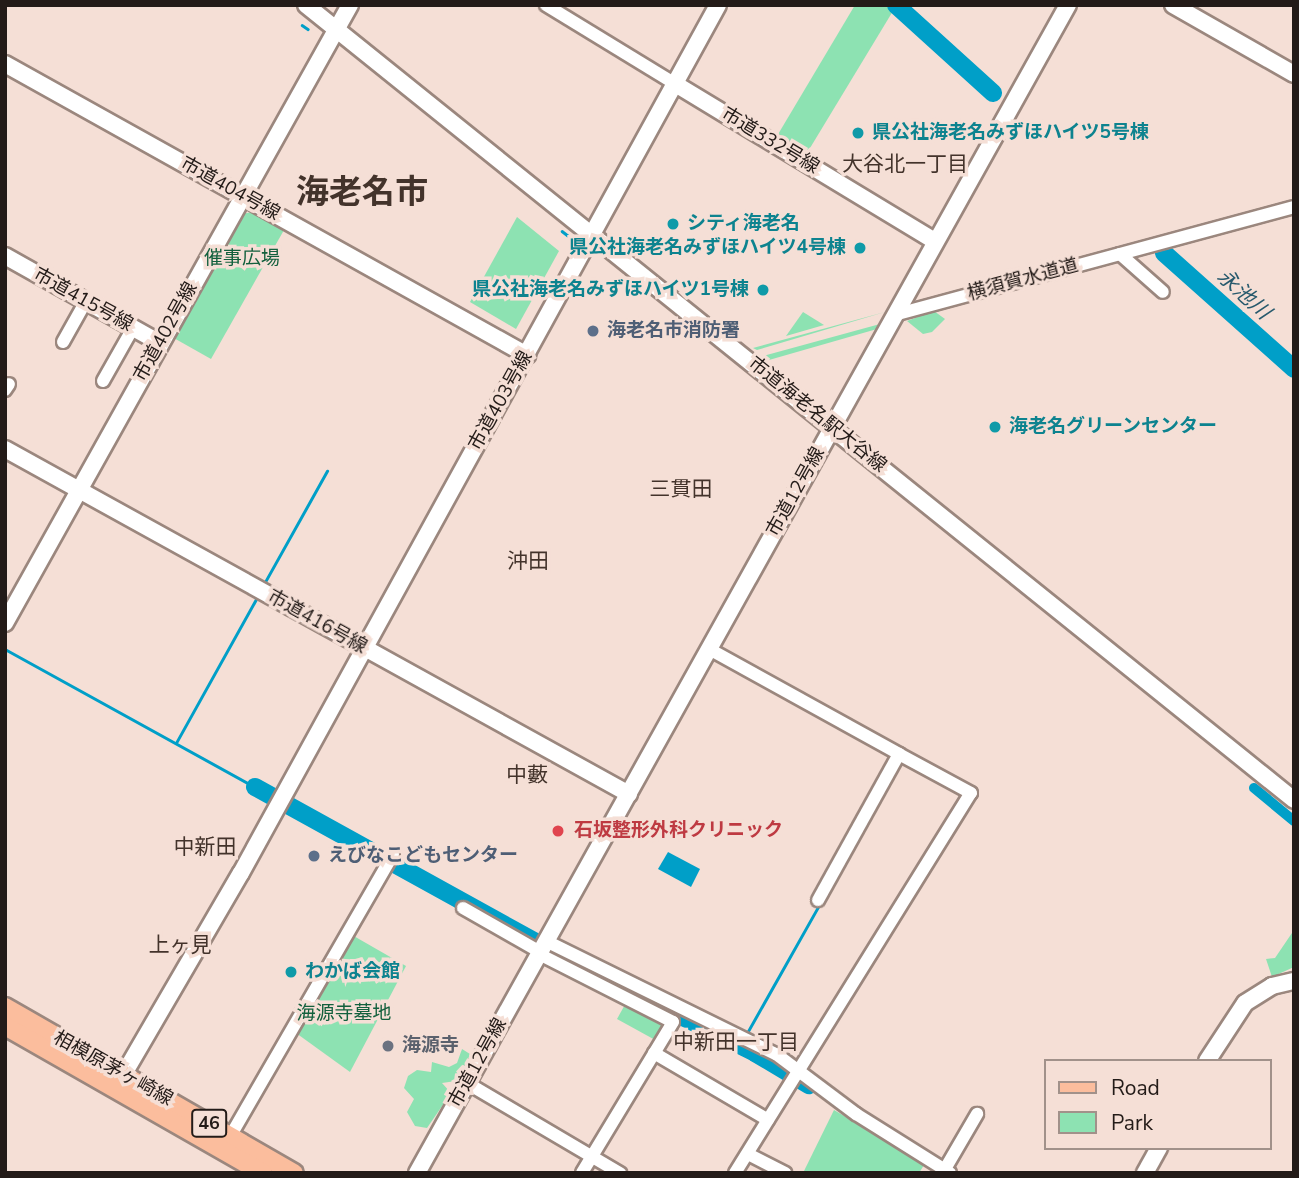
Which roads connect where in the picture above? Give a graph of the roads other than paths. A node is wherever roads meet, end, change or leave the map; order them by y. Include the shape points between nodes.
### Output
1 (306, 5) edge
2 (349, 5) edge
3 (546, 5) edge
4 (718, 5) edge
5 (1068, 5) edge
6 (1173, 5) edge
7 (336, 29) junction
8 (5, 64) edge
9 (1294, 74) edge
10 (677, 85) junction
11 (242, 196) junction
12 (1294, 208) edge
13 (593, 234) junction
14 (935, 241) junction
15 (1121, 254) junction
16 (5, 256) edge
17 (1163, 292) dead end
18 (86, 301) junction
19 (894, 315) junction
20 (133, 328) junction
21 (63, 342) dead end
22 (160, 343) junction
23 (527, 355) junction
24 (103, 381) dead end
25 (832, 427) junction
26 (5, 449) edge
27 (79, 490) junction
28 (5, 623) edge
29 (361, 648) junction
30 (709, 649) junction
31 (899, 754) junction
32 (629, 794) junction
33 (1294, 800) edge
34 (390, 859) dead end
35 (818, 900) dead end
36 (463, 908) dead end
37 (542, 948) junction
38 (1294, 981) edge
39 (5, 1007) edge
40 (5, 1027) edge
41 (654, 1054) junction
42 (1209, 1059) edge
43 (797, 1075) junction
44 (119, 1081) junction
45 (467, 1083) junction
46 (977, 1114) dead end
47 (768, 1120) junction
48 (231, 1135) junction
49 (1157, 1150) edge
50 (748, 1154) junction
51 (593, 1155) junction
52 (948, 1171) edge
53 (263, 1173) edge
54 (294, 1173) edge
55 (417, 1173) edge
56 (582, 1173) edge
57 (620, 1173) edge
58 (735, 1173) edge
59 (785, 1173) edge
60 (1145, 1173) edge

1 - 7 street, 市道海老名駅大谷線
2 - 7 street, 市道402号線
3 - 10 street
4 - 10 street, 市道403号線
5 - 14 street, 市道12号線
6 - 9 street
7 - 11 street, 市道402号線
7 - 13 street, 市道海老名駅大谷線
8 - 11 street, 市道404号線
10 - 13 street, 市道403号線
10 - 14 street, 市道332号線
11 - 22 street, 市道402号線
11 - 23 street, 市道404号線
12 - 15 street, 横須賀水道道
13 - 23 street, 市道403号線
13 - 25 street, 市道海老名駅大谷線
14 - 19 street, 市道12号線
15 - 17 street
15 - 19 street, 横須賀水道道
16 - 18 street, 市道415号線
18 - 20 street, 市道415号線
18 - 21 street
19 - 25 street, 市道12号線
20 - 22 street, 市道415号線
20 - 24 street
22 - 27 street, 市道402号線
23 - 29 street, 市道403号線
25 - 30 street, 市道12号線
25 - 33 street, 市道海老名駅大谷線
26 - 27 street, 市道416号線
27 - 28 street, 市道402号線
27 - 29 street, 市道416号線
29 - 32 street, 市道416号線
29 - 44 street, 市道403号線 via 227,898
30 - 31 street
30 - 32 street, 市道12号線
31 - 35 street
31 - 43 street via 971,793
32 - 37 street, 市道12号線
34 - 48 street
36 - 37 street
37 - 41 street via 673,1022
37 - 43 street via 751,1040
37 - 45 street, 市道12号線
38 - 42 street via 1255,995 1226,1028
39 - 44 main road, 相模原茅ヶ崎線 / 46
40 - 44 main road, 相模原茅ヶ崎線 / 46
41 - 47 street
41 - 51 street
43 - 47 street
43 - 52 street
44 - 48 main road, 相模原茅ヶ崎線 / 46
44 - 53 main road, 相模原茅ヶ崎線 / 46
45 - 51 street
45 - 55 street, 市道12号線
46 - 52 street via 965,1126
47 - 50 street
48 - 54 main road, 相模原茅ヶ崎線 / 46
49 - 60 street
50 - 58 street
50 - 59 street
51 - 56 street
51 - 57 street

